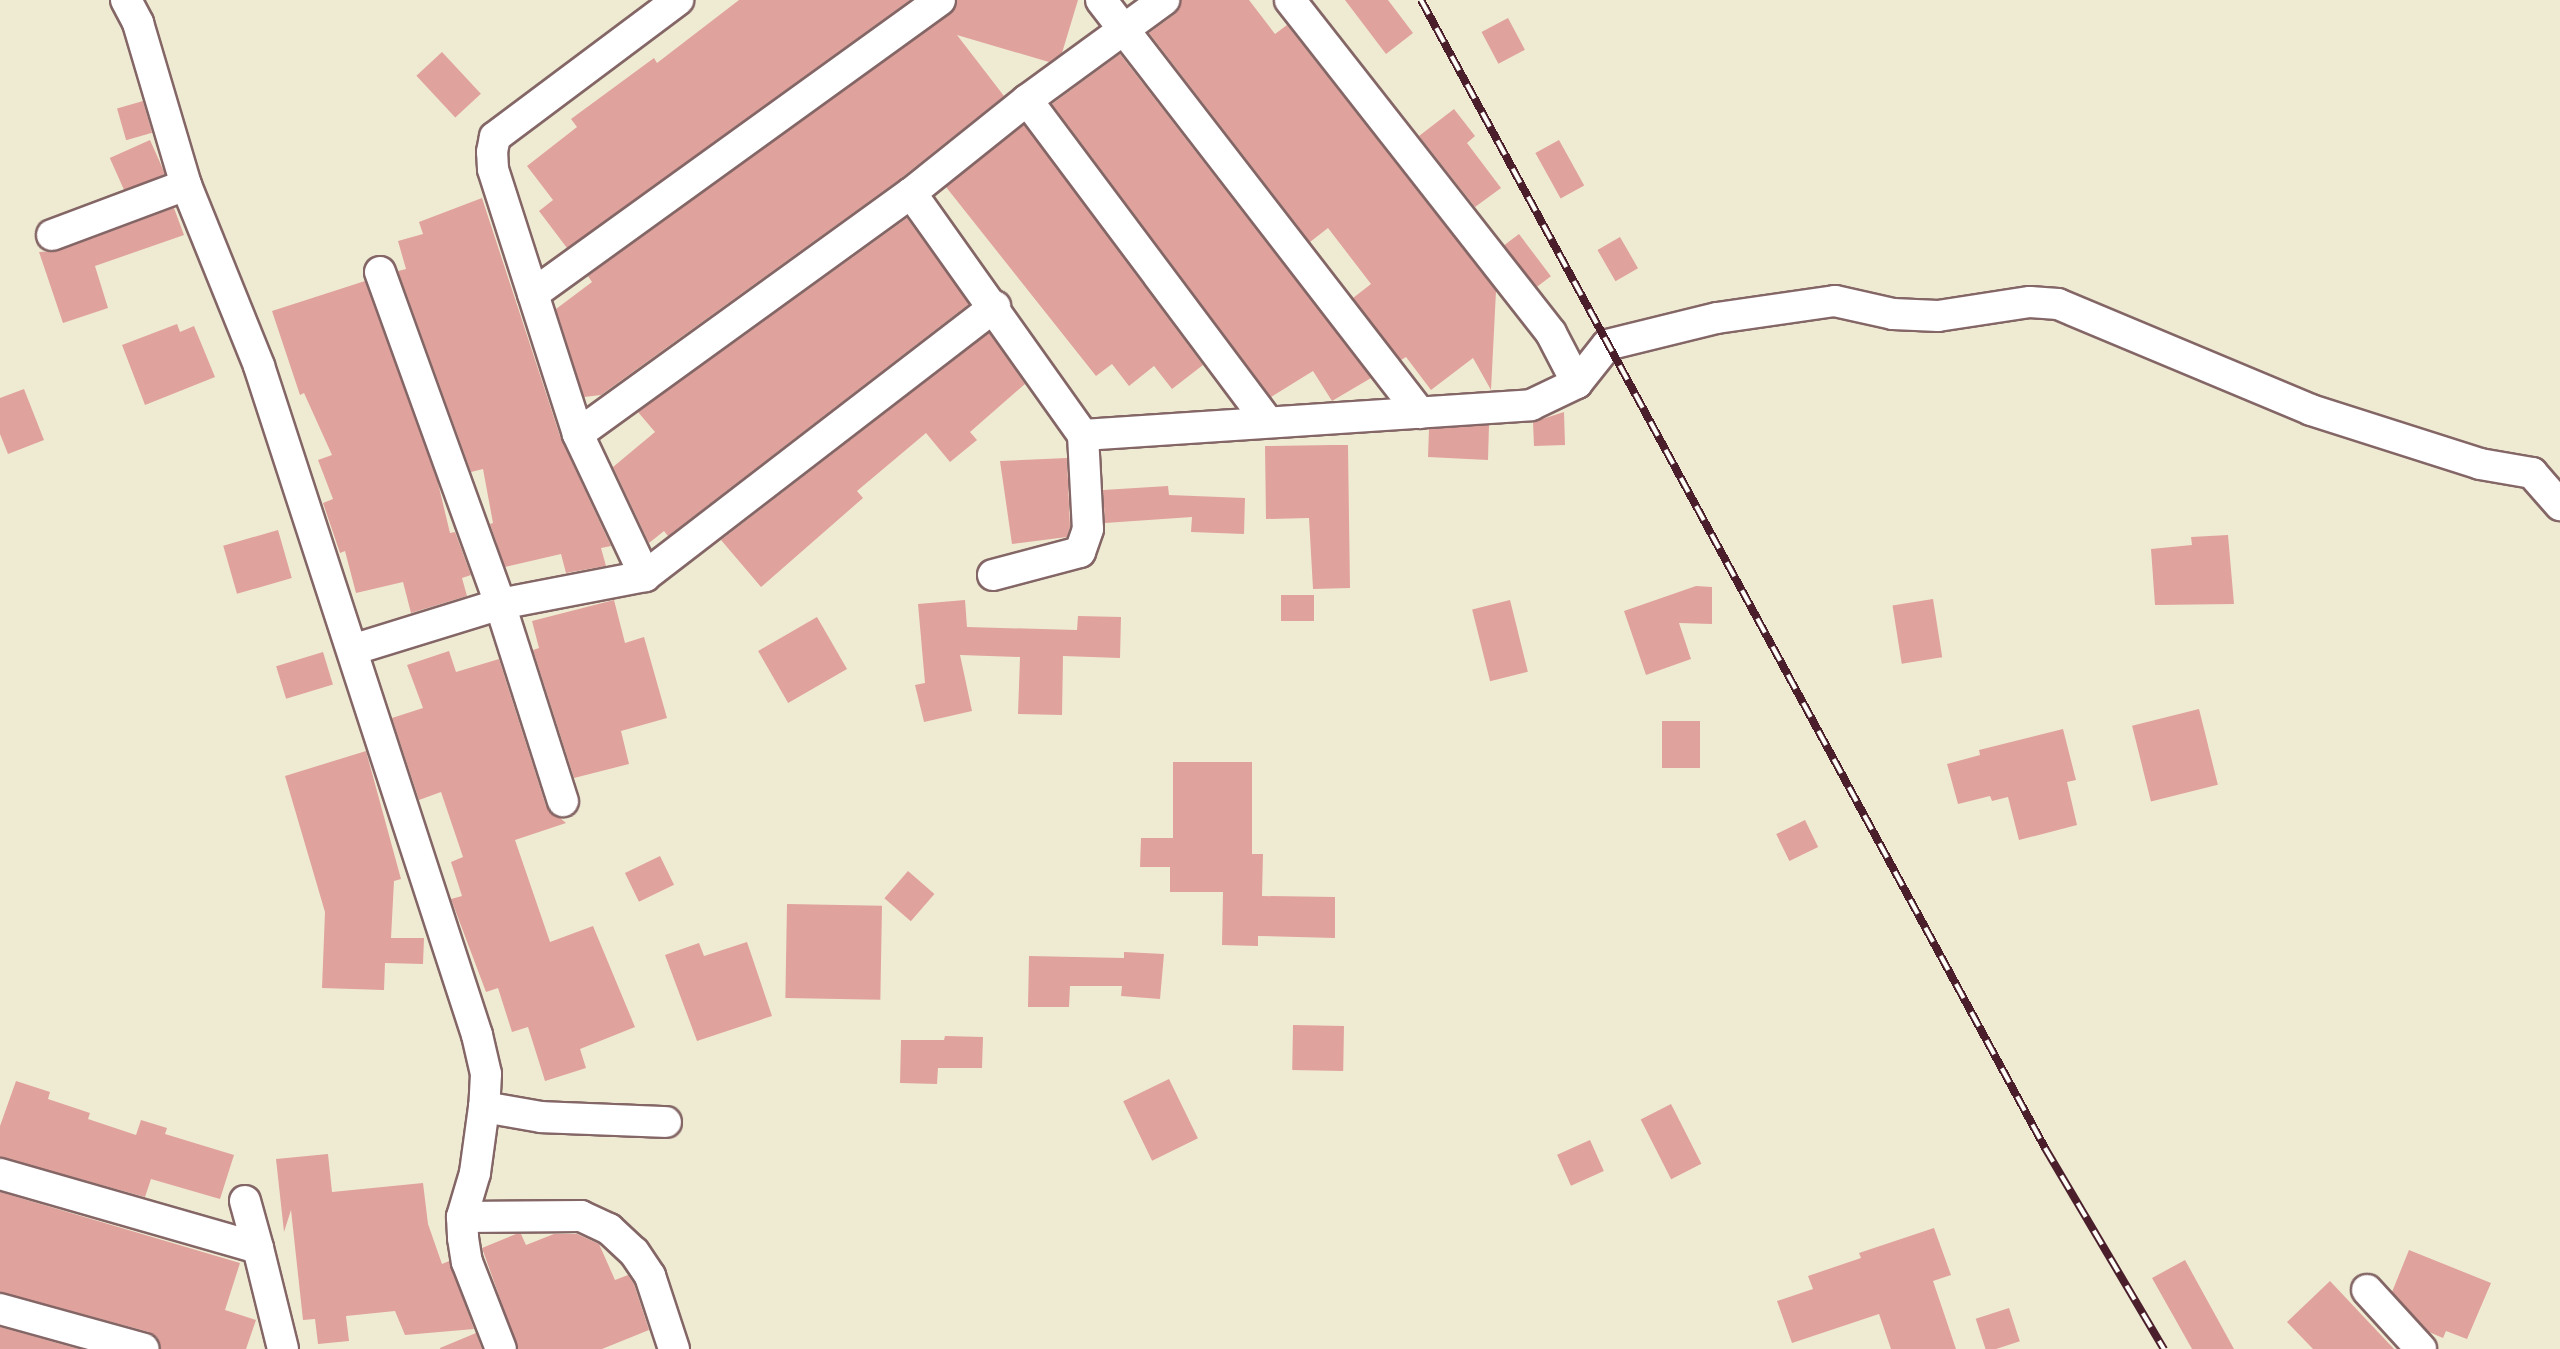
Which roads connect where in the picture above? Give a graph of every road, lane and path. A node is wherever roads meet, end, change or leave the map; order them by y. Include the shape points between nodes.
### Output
1 (126, 0) edge
2 (678, 0) edge
3 (940, 0) edge
4 (1101, 0) edge
5 (1164, 0) edge
6 (1290, 0) edge
7 (1126, 28) junction
8 (1027, 100) junction
9 (186, 185) junction
10 (911, 193) junction
11 (52, 235) dead end
12 (380, 272) dead end
13 (533, 294) junction
14 (995, 306) junction
15 (1577, 383) junction
16 (1420, 413) junction
17 (1266, 420) junction
18 (578, 434) junction
19 (1083, 435) junction
20 (2560, 505) edge
21 (993, 575) dead end
22 (645, 576) junction
23 (500, 604) junction
24 (355, 649) junction
25 (563, 801) dead end
26 (484, 1107) junction
27 (666, 1122) dead end
28 (0, 1174) edge
29 (245, 1201) dead end
30 (463, 1217) junction
31 (258, 1248) junction
32 (2367, 1290) dead end
33 (0, 1309) edge
34 (144, 1349) edge
35 (283, 1349) edge
36 (501, 1349) edge
37 (674, 1349) edge
38 (2421, 1349) edge

1 - 9 street via 138,23
2 - 13 street via 495,137 493,169
3 - 13 street
4 - 7 street
5 - 7 street
6 - 15 street via 1551,333
7 - 8 street
7 - 16 street
8 - 10 street
8 - 17 street
9 - 11 street
9 - 24 street via 259,366
10 - 14 street
10 - 18 street
12 - 23 street
13 - 18 street
14 - 19 street
14 - 22 street
15 - 16 street via 1531,405
15 - 20 street via 1607,345 1717,318 1835,301 1893,314 1938,316 2030,302 2058,304 2311,410 2480,464 2532,473
16 - 17 street
17 - 19 street
18 - 22 street
19 - 21 street via 1088,529 1080,552
22 - 23 street
23 - 24 street
23 - 25 street
24 - 26 street via 477,1035 486,1074
26 - 27 street via 541,1117
26 - 30 street via 475,1174
28 - 31 street
29 - 31 street
30 - 36 street via 467,1262
30 - 37 street via 581,1216 610,1229 650,1276
31 - 35 street
32 - 38 street
33 - 34 street

